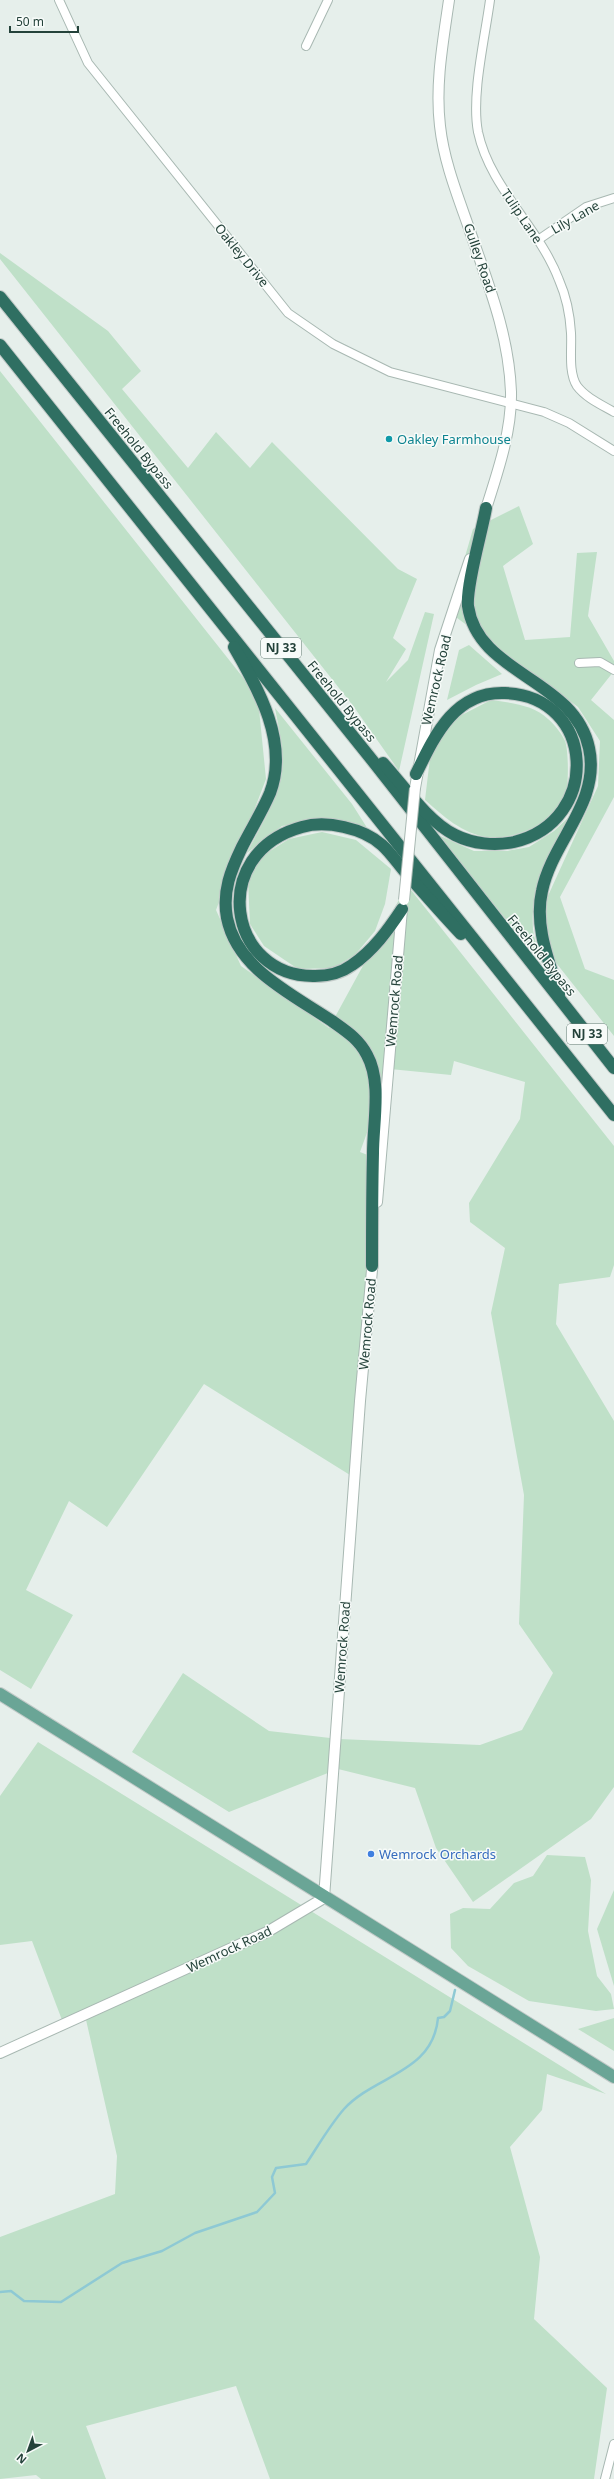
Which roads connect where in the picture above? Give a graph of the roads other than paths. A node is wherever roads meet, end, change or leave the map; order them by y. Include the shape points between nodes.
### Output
1 (59, 0) edge
2 (328, 0) edge
3 (449, 0) edge
4 (490, 0) edge
5 (306, 46) dead end
6 (614, 198) edge
7 (538, 240) junction
8 (0, 297) edge
9 (0, 345) edge
10 (510, 403) junction
11 (614, 412) edge
12 (614, 451) edge
13 (486, 508) junction
14 (218, 620) junction
15 (264, 626) junction
16 (579, 663) dead end
17 (614, 670) edge
18 (416, 774) junction
19 (403, 904) junction
20 (522, 999) junction
21 (561, 999) junction
22 (614, 1068) edge
23 (614, 1115) edge
24 (372, 1266) junction
25 (0, 1694) edge
26 (324, 1898) junction
27 (0, 2053) edge
28 (614, 2077) edge
29 (614, 2444) edge
30 (605, 2479) edge

1 - 10 street, Oakley Drive via 88,63 288,313 333,344 390,372
2 - 5 street
3 - 10 street, Gulley Road via 438,91 440,127 448,166 505,337
4 - 7 street, Tulip Lane via 477,98 478,131 495,176
6 - 7 street, Lily Lane via 586,208
7 - 11 street, Tulip Lane via 552,264 565,298 571,332 573,378 582,391
8 - 15 highway, Freehold Bypass / NJ 33
9 - 14 highway, NJ 33
10 - 12 street via 544,412 569,423
10 - 13 street, Wemrock Road via 502,454
13 - 18 street, Wemrock Road via 440,650
13 - 21 highway via 468,593 472,620 477,632 489,649 558,698 572,713 585,735 591,760 585,798 549,869 541,892 542,938
14 - 20 highway, NJ 33 via 257,665
14 - 24 highway via 260,695 273,736 276,756 270,793 228,879 225,900 227,920 234,940 250,963 353,1037 370,1061 374,1093
15 - 18 highway via 416,801 438,824 455,835 479,843 500,844 528,837 547,827 560,815 572,795 577,779 577,760 570,734 553,712 530,698 501,693 479,696 452,713 437,732
15 - 21 highway, Freehold Bypass / NJ 33 via 520,951
16 - 17 street via 600,662
18 - 19 street, Wemrock Road, bridge
19 - 20 highway via 384,934 351,966 326,976 308,976 280,969 258,951 244,929 239,904 243,877 248,864 270,842 288,831 306,826 333,825 348,829 382,844
19 - 24 street, Wemrock Road
20 - 23 highway, NJ 33
21 - 22 highway, Freehold Bypass / NJ 33
24 - 26 street, Wemrock Road
25 - 26 main road
26 - 27 street, Wemrock Road via 267,1932
26 - 28 main road via 371,1923
29 - 30 street

